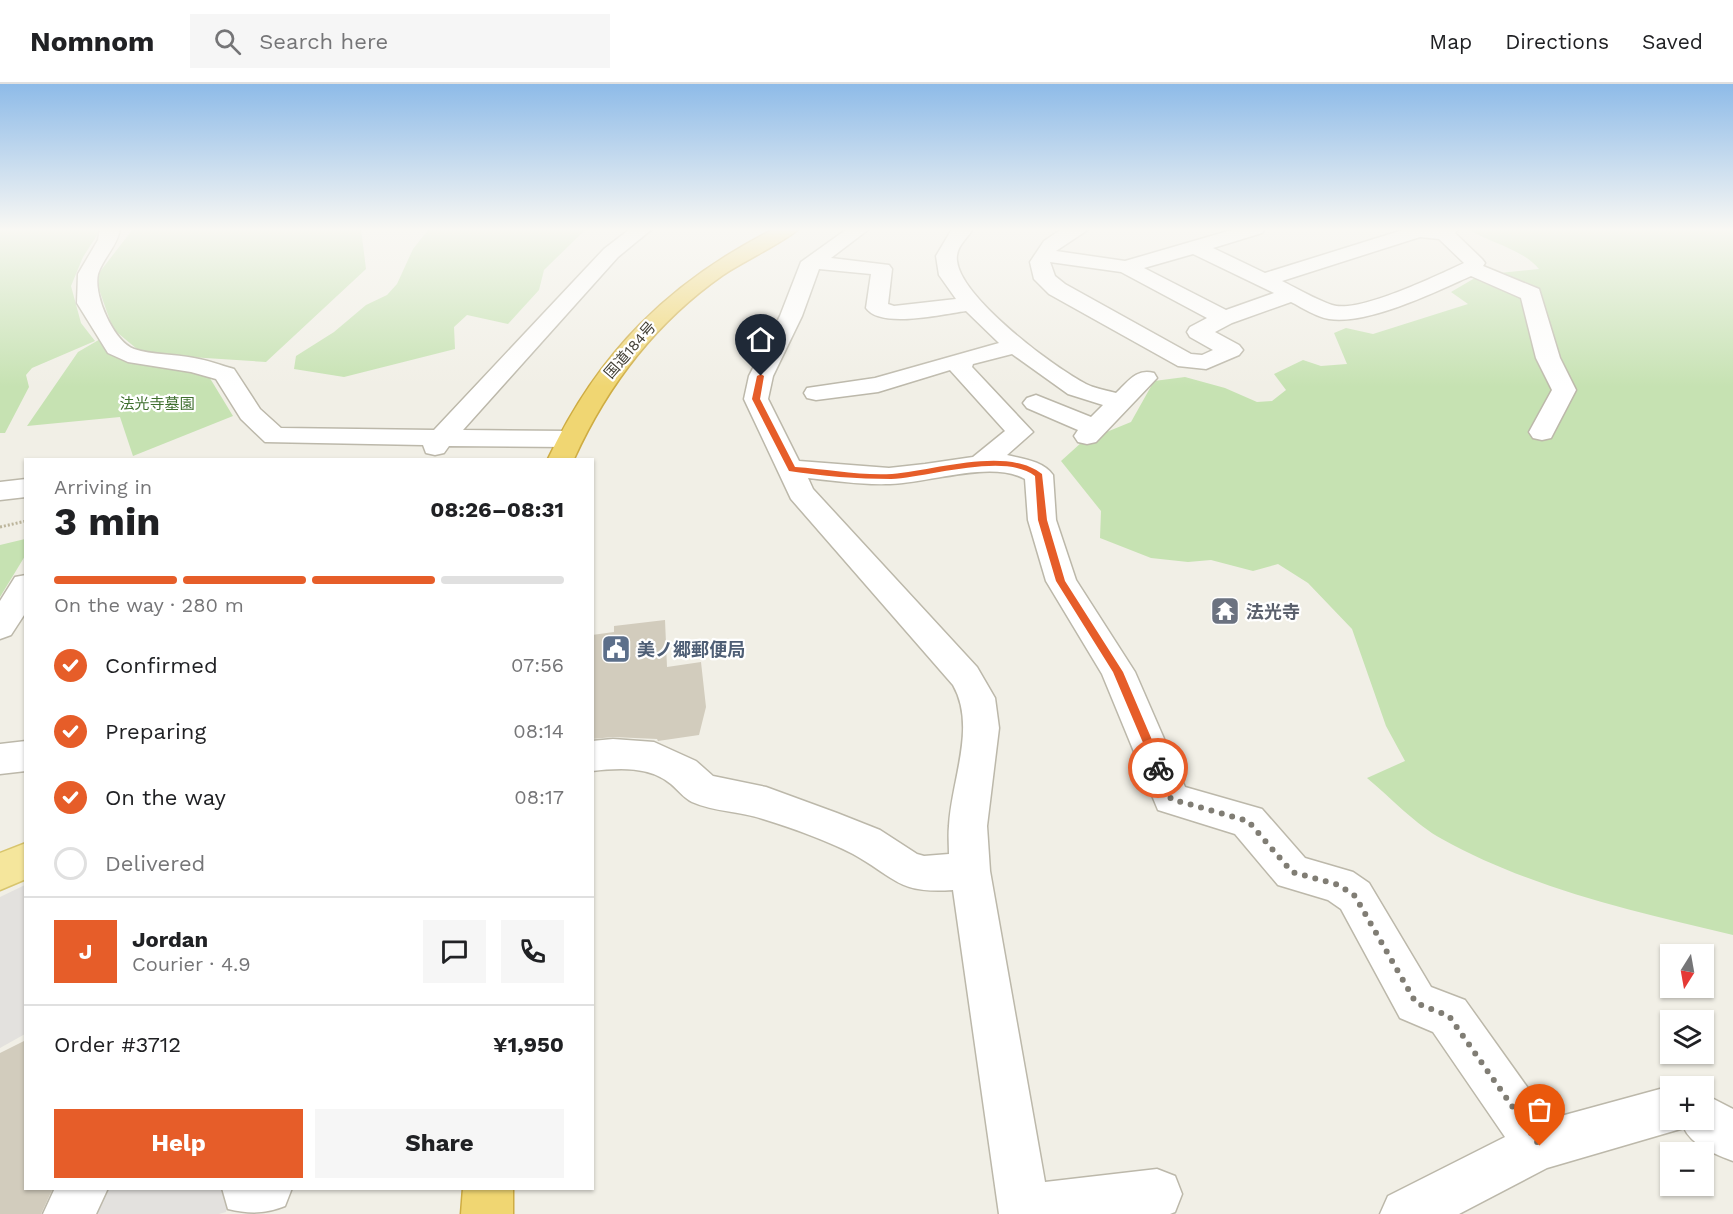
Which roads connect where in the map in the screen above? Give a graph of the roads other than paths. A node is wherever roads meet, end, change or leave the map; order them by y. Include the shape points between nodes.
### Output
1 (87, 282) edge
2 (585, 282) edge
3 (700, 282) edge
4 (803, 282) edge
5 (880, 282) edge
6 (953, 282) edge
7 (1048, 282) edge
8 (1154, 282) edge
9 (1267, 282) edge
10 (1439, 282) edge
11 (1503, 282) edge
12 (1292, 294) junction
13 (969, 304) junction
14 (1224, 318) junction
15 (1017, 346) junction
16 (962, 359) junction
17 (1146, 378) dead end
18 (816, 393) dead end
19 (1120, 402) junction
20 (1036, 403) dead end
21 (1542, 432) dead end
22 (443, 436) junction
23 (330, 437) junction
24 (565, 449) edge
25 (314, 458) edge
26 (429, 458) edge
27 (981, 466) junction
28 (792, 469) junction
29 (24, 488) edge
30 (0, 491) edge
31 (24, 588) edge
32 (0, 627) edge
33 (24, 634) edge
34 (0, 637) edge
35 (24, 756) edge
36 (594, 756) edge
37 (0, 759) edge
38 (24, 861) edge
39 (970, 871) junction
40 (0, 872) edge
41 (1660, 1113) edge
42 (1714, 1125) edge
43 (1733, 1137) edge
44 (1540, 1146) junction
45 (82, 1190) edge
46 (488, 1190) edge
47 (1157, 1194) dead end
48 (69, 1214) edge
49 (487, 1214) edge
50 (1025, 1214) edge
51 (1032, 1214) edge
52 (1406, 1214) edge

1 - 23 street via 88,303 116,348 128,355 225,374 250,414 274,436
2 - 22 street
3 - 24 highway, 国道184号 via 627,350 601,383
4 - 28 street via 756,390 756,399
5 - 13 street via 877,308 893,313
6 - 13 street
7 - 14 street via 1186,362 1206,362 1231,350 1198,332
8 - 14 street
9 - 12 street
10 - 12 street via 1352,312 1331,313
11 - 21 street via 1531,294 1548,358 1564,390
12 - 14 street
13 - 15 street
15 - 16 street
15 - 19 street via 1076,389
16 - 18 street via 878,385
16 - 27 street via 960,368 1020,432
17 - 19 street
19 - 20 street via 1091,432
22 - 23 street
22 - 24 street
22 - 26 street
23 - 25 street
27 - 28 street via 892,476
27 - 44 street via 1009,464 1039,475 1042,520 1061,581 1118,672 1171,799 1248,821 1292,872 1339,885 1355,896 1416,1003 1449,1016
28 - 39 street via 801,493 965,676 978,698 981,728 968,826
29 - 30 street
31 - 32 street
33 - 34 street
35 - 37 street
36 - 39 street via 654,757 683,772 703,790 766,803 804,817 866,843 924,874
38 - 40 main road
39 - 50 street
41 - 44 street
42 - 43 street
44 - 52 street
45 - 48 street
46 - 49 highway
47 - 51 street via 1035,1209

